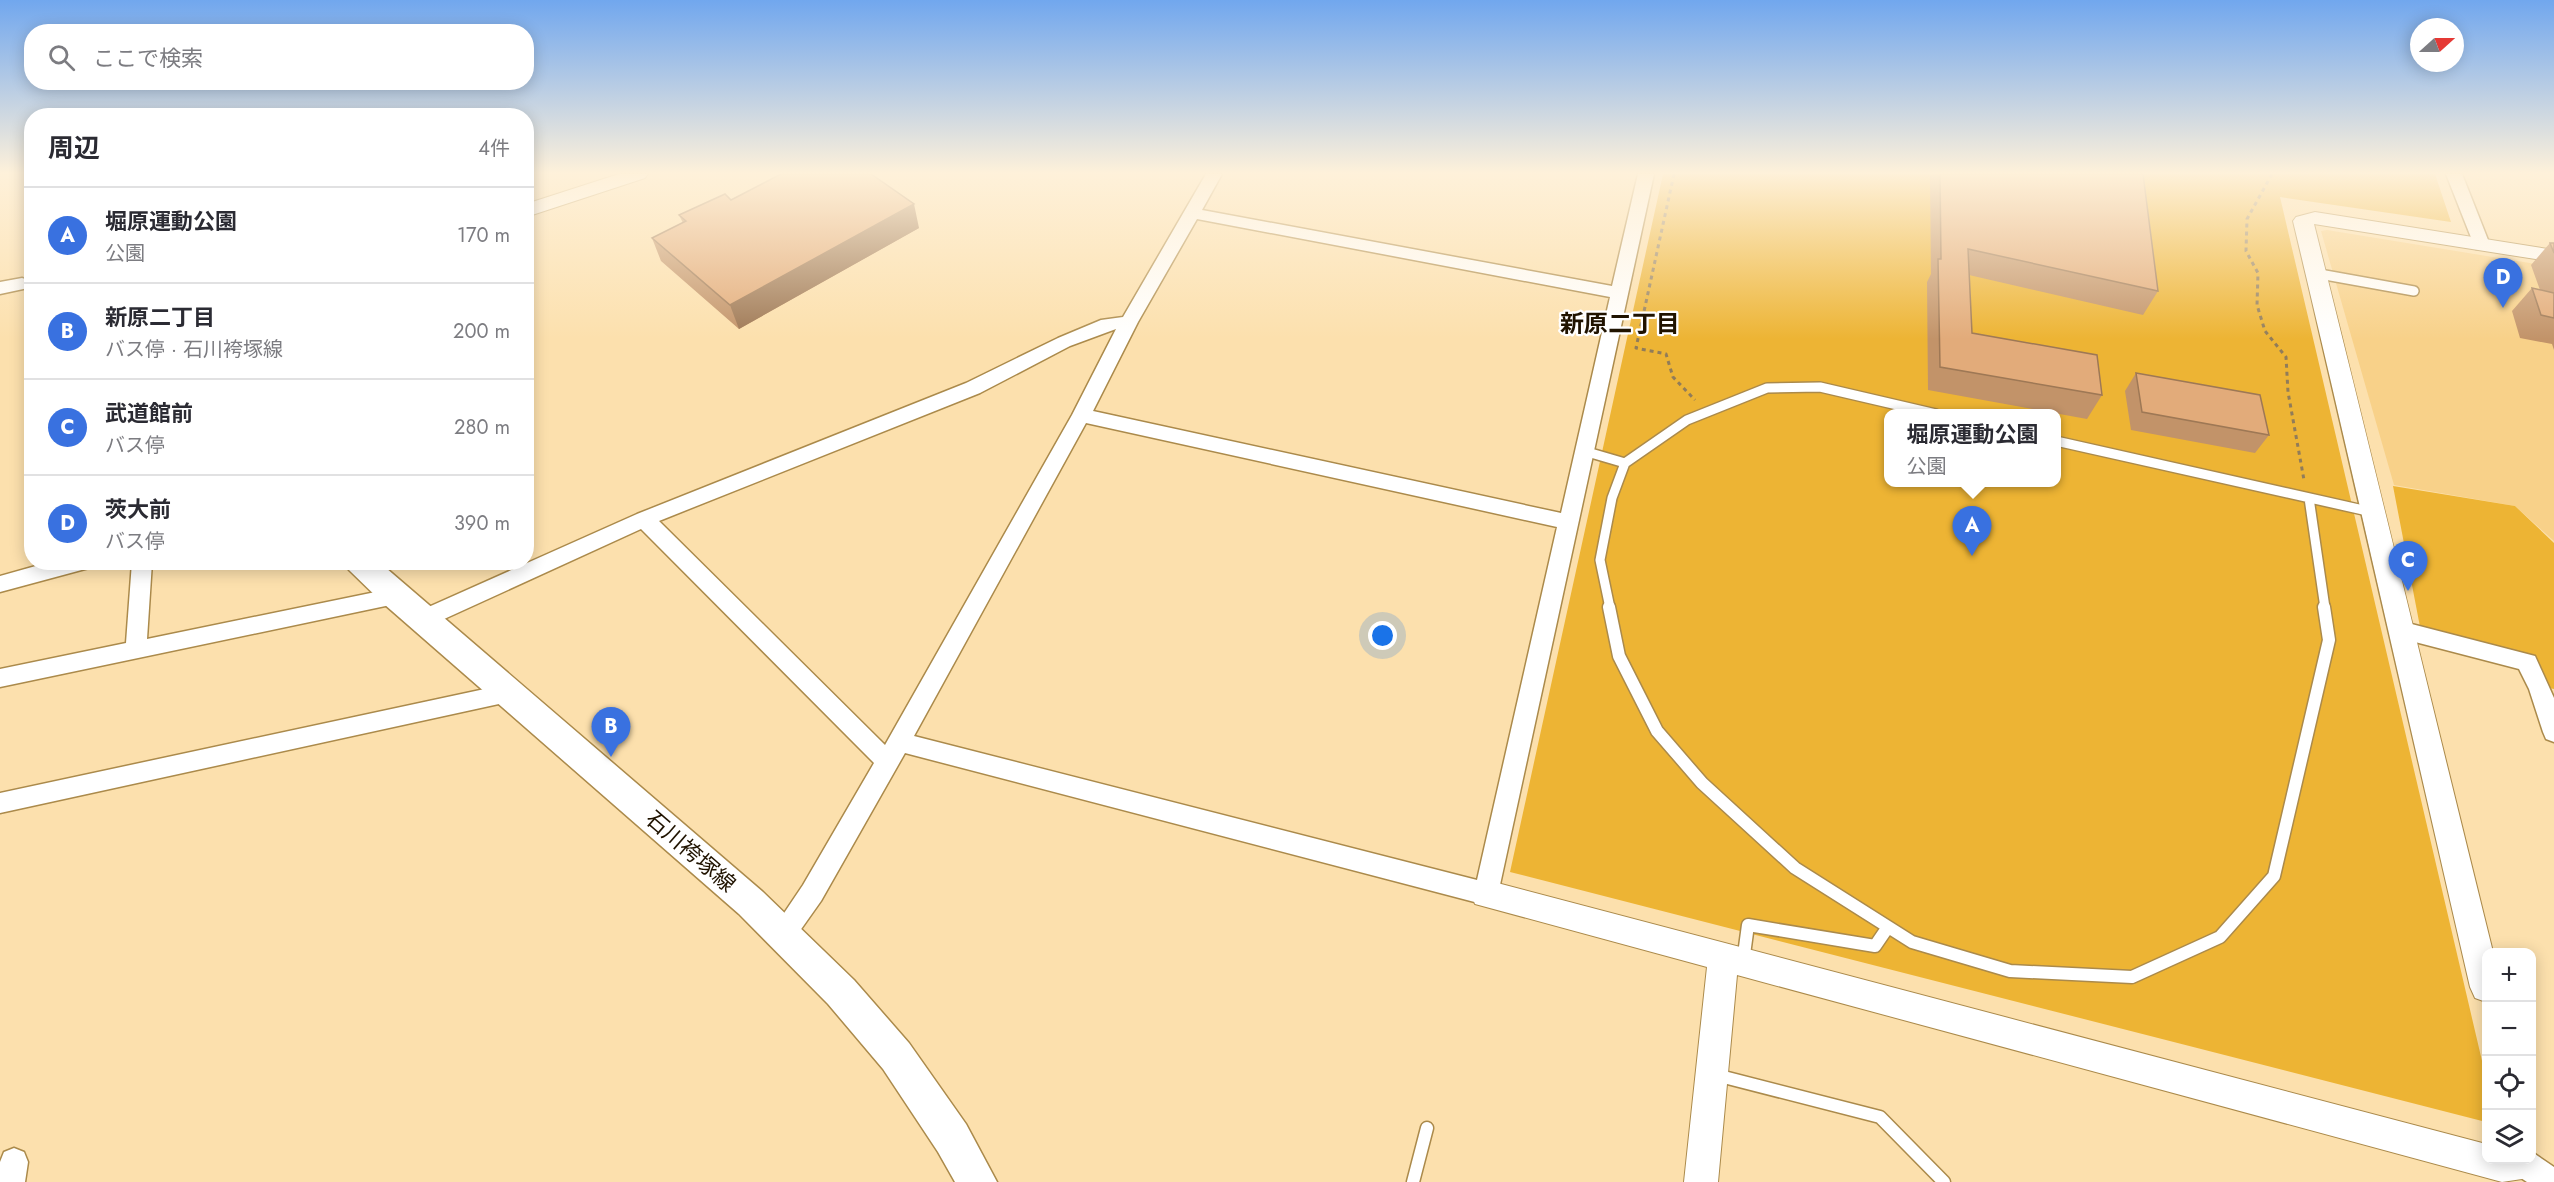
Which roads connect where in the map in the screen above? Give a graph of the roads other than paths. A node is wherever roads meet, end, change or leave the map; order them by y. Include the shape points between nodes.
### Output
1 (1184, 229) edge
2 (1279, 229) edge
3 (1633, 229) edge
4 (2304, 229) edge
5 (2375, 229) edge
6 (2476, 229) edge
7 (2482, 245) junction
8 (2554, 256) edge
9 (2314, 273) junction
10 (22, 284) dead end
11 (0, 288) edge
12 (2414, 291) dead end
13 (1619, 293) junction
14 (1129, 322) junction
15 (1915, 409) edge
16 (1081, 416) junction
17 (2061, 442) edge
18 (1584, 451) junction
19 (1625, 463) junction
20 (2310, 498) junction
21 (2375, 513) junction
22 (644, 519) junction
23 (1568, 522) junction
24 (534, 569) edge
25 (52, 570) edge
26 (141, 570) edge
27 (367, 570) edge
28 (531, 570) edge
29 (0, 584) edge
30 (395, 596) junction
31 (423, 619) junction
32 (2400, 630) junction
33 (136, 649) junction
34 (0, 678) edge
35 (2547, 691) edge
36 (508, 693) junction
37 (2554, 732) edge
38 (893, 752) junction
39 (0, 804) edge
40 (1486, 894) junction
41 (1888, 927) junction
42 (783, 934) junction
43 (1733, 960) junction
44 (2482, 966) edge
45 (1711, 1073) junction
46 (1427, 1128) dead end
47 (2482, 1160) edge
48 (2526, 1164) edge
49 (977, 1182) edge
50 (1413, 1182) edge
51 (1701, 1182) edge
52 (1944, 1182) edge
53 (2551, 1182) edge

1 - 14 street
2 - 13 street
3 - 13 street
4 - 9 street
5 - 7 street
6 - 7 street
7 - 8 street
9 - 12 lane
9 - 21 street
10 - 11 street
13 - 18 street
14 - 16 street
14 - 22 street via 1107,324 973,387
15 - 19 lane via 1820,387 1767,388 1688,420
16 - 23 street
16 - 38 street
17 - 20 lane
18 - 19 lane
18 - 23 street
19 - 41 lane via 1612,498 1600,560 1619,656 1658,731 1702,783 1794,868
20 - 21 lane
20 - 41 lane via 2330,640 2274,876 2220,938 2132,977 2010,971 1912,942
21 - 32 street
22 - 24 street
22 - 38 street
23 - 40 street
25 - 29 street
26 - 33 street
27 - 30 main road, 石川袴塚線
28 - 31 street
30 - 31 main road, 石川袴塚線
30 - 33 street
31 - 36 main road, 石川袴塚線
32 - 35 street via 2527,662
32 - 44 street
33 - 34 street
35 - 37 street
36 - 39 street
36 - 42 main road, 石川袴塚線
38 - 40 street
38 - 42 street via 812,893
40 - 43 street
41 - 43 lane via 1875,946 1748,925
42 - 49 main road, 石川袴塚線 via 841,992 896,1056
43 - 45 street
43 - 47 street
45 - 51 street
45 - 52 lane via 1880,1117
46 - 50 lane
48 - 53 street

